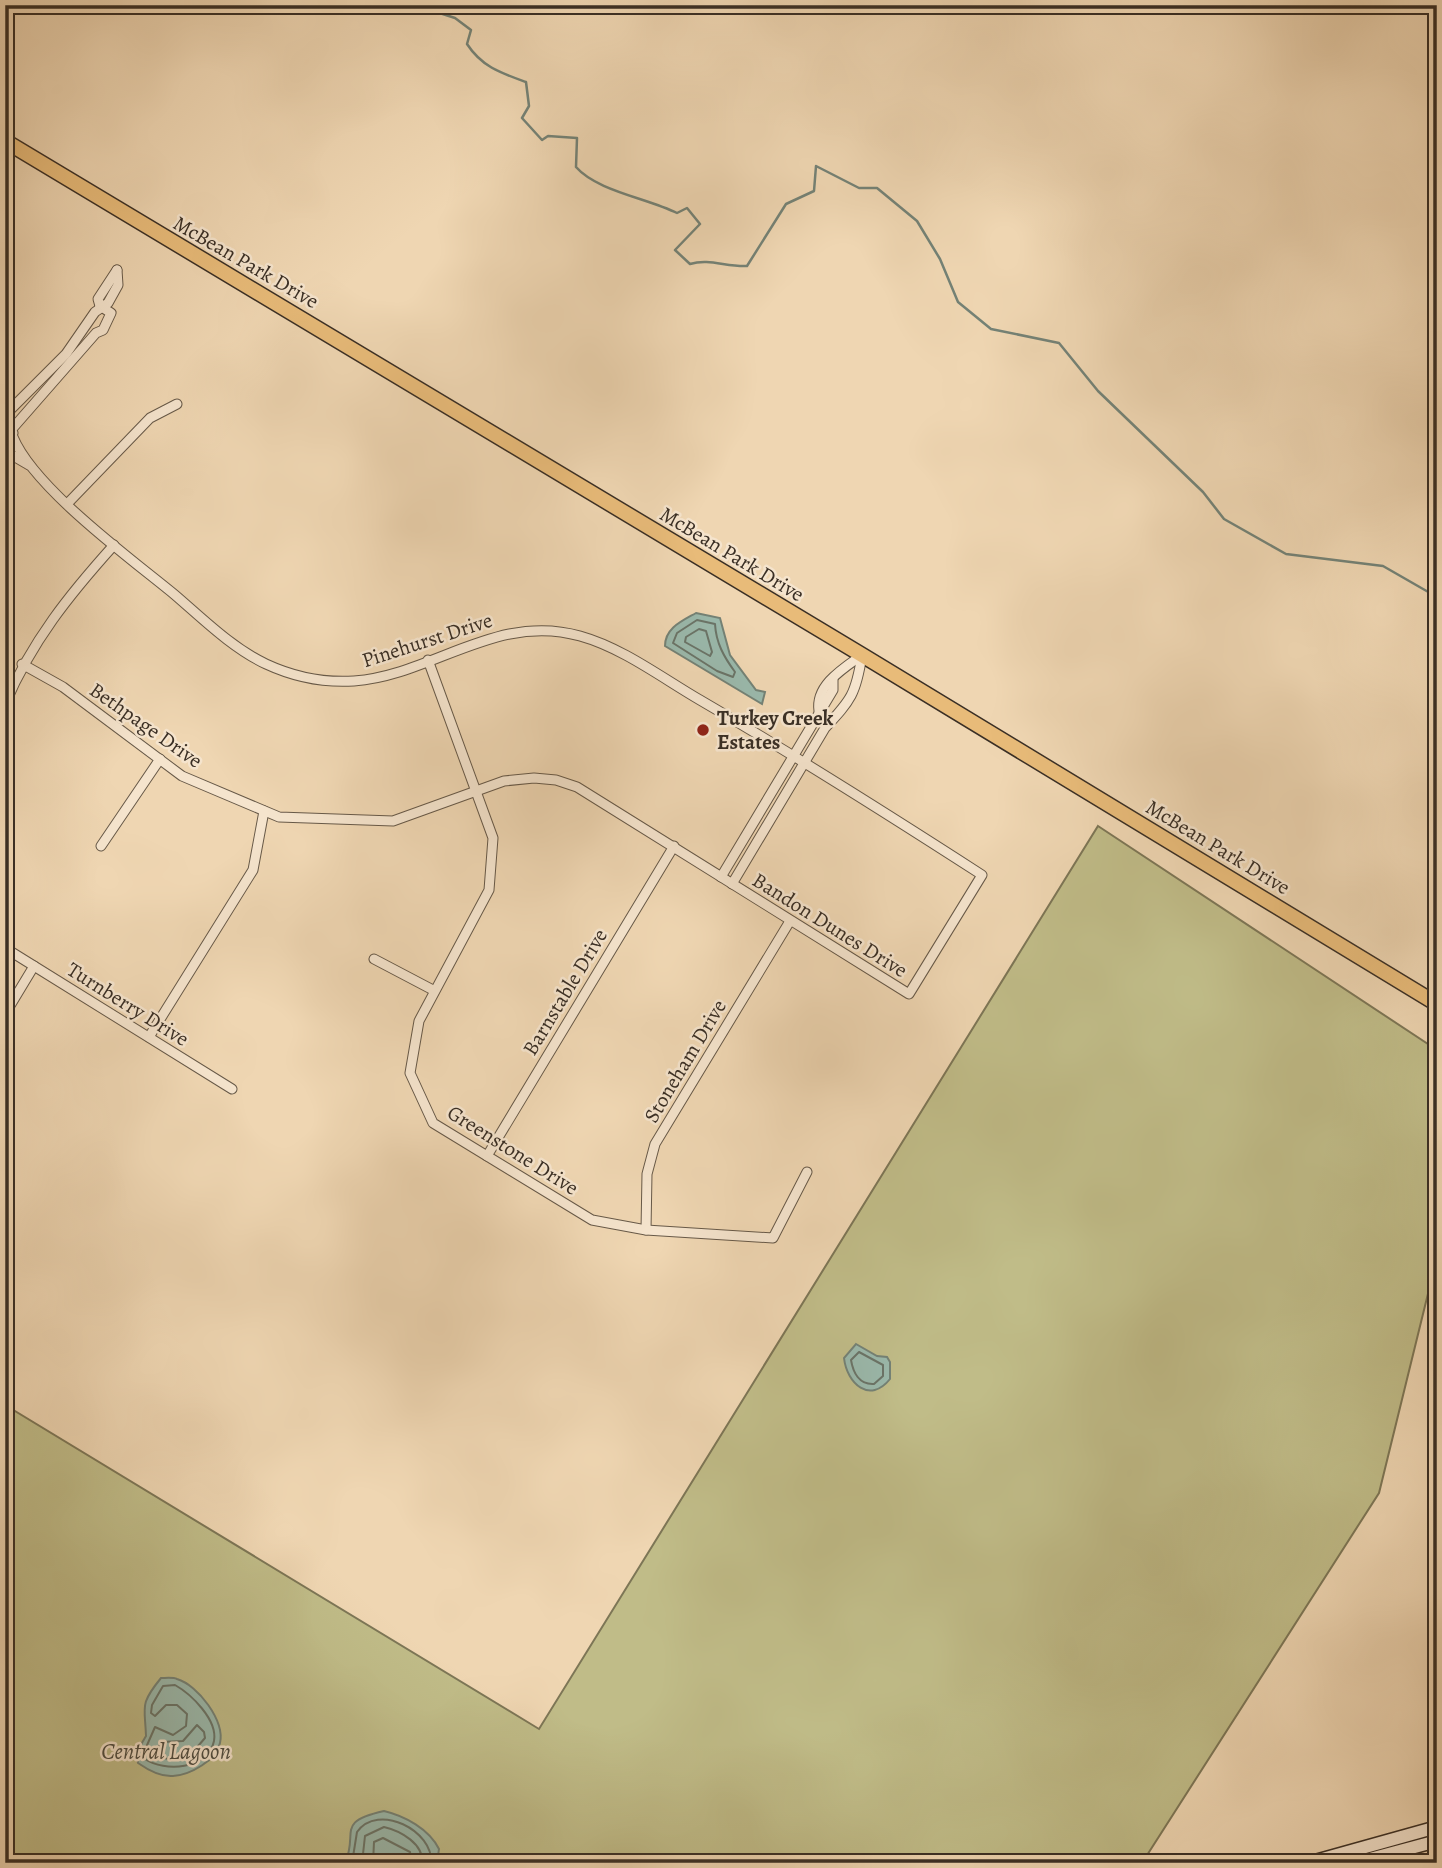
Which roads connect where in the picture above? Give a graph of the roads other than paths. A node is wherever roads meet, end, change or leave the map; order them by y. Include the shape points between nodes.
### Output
1 (5, 141) edge
2 (117, 270) dead end
3 (100, 306) junction
4 (177, 404) dead end
5 (5, 415) edge
6 (5, 421) edge
7 (12, 433) junction
8 (5, 449) edge
9 (29, 465) junction
10 (68, 503) junction
11 (114, 545) junction
12 (862, 655) junction
13 (428, 660) junction
14 (22, 664) junction
15 (5, 704) edge
16 (819, 712) junction
17 (832, 720) junction
18 (795, 755) junction
19 (160, 759) junction
20 (804, 761) junction
21 (475, 791) junction
22 (264, 811) junction
23 (101, 846) dead end
24 (674, 846) junction
25 (721, 877) junction
26 (732, 884) junction
27 (790, 921) junction
28 (5, 948) edge
29 (374, 959) dead end
30 (34, 966) junction
31 (433, 990) junction
32 (1437, 1004) edge
33 (5, 1014) edge
34 (149, 1037) junction
35 (232, 1089) dead end
36 (486, 1156) junction
37 (807, 1172) dead end
38 (646, 1230) junction
39 (1437, 1827) edge
40 (1437, 1840) edge
41 (1308, 1863) edge
42 (1355, 1863) edge

1 - 12 main road, McBean Park Drive
2 - 3 street via 99,299
3 - 5 street via 73,346
3 - 7 street via 111,313 103,330
4 - 10 street via 150,418
6 - 7 street, Pinehurst Drive
7 - 8 street
7 - 9 street, Pinehurst Drive
8 - 9 street, Pinehurst Drive
9 - 10 street, Pinehurst Drive
10 - 11 street, Pinehurst Drive
11 - 13 street, Pinehurst Drive via 239,648 281,671 319,680 358,681
11 - 14 street via 66,598
12 - 16 street via 832,678 819,696
12 - 17 street via 856,687
12 - 32 main road, McBean Park Drive
13 - 18 street, Pinehurst Drive via 514,631 543,629 579,635 614,650
13 - 21 street, Greenstone Drive
14 - 15 street
14 - 19 street, Bethpage Drive via 63,687
16 - 17 street
16 - 18 street
17 - 20 street
18 - 20 street, Pinehurst Drive
18 - 25 street
19 - 22 street, Bethpage Drive via 182,776
19 - 23 street
20 - 26 street
20 - 27 street, Bandon Dunes Drive via 982,875 909,995
21 - 22 street, Bethpage Drive via 393,821 279,817
21 - 24 street, Bethpage Drive via 504,781 556,780 577,787
21 - 31 street, Greenstone Drive via 492,838 489,890
22 - 34 street via 253,870
24 - 25 street, Bethpage Drive
24 - 36 street, Barnstable Drive
25 - 26 street, Bandon Dunes Drive
26 - 27 street, Bandon Dunes Drive
27 - 38 street, Stoneham Drive via 655,1144 647,1174
28 - 30 street, Turnberry Drive
29 - 31 street
30 - 33 street
30 - 34 street, Turnberry Drive
31 - 36 street, Greenstone Drive via 419,1021 410,1073 433,1123
34 - 35 street, Turnberry Drive
36 - 38 street, Greenstone Drive via 592,1220
37 - 38 street, Greenstone Drive via 773,1238
39 - 41 main road
40 - 42 main road

